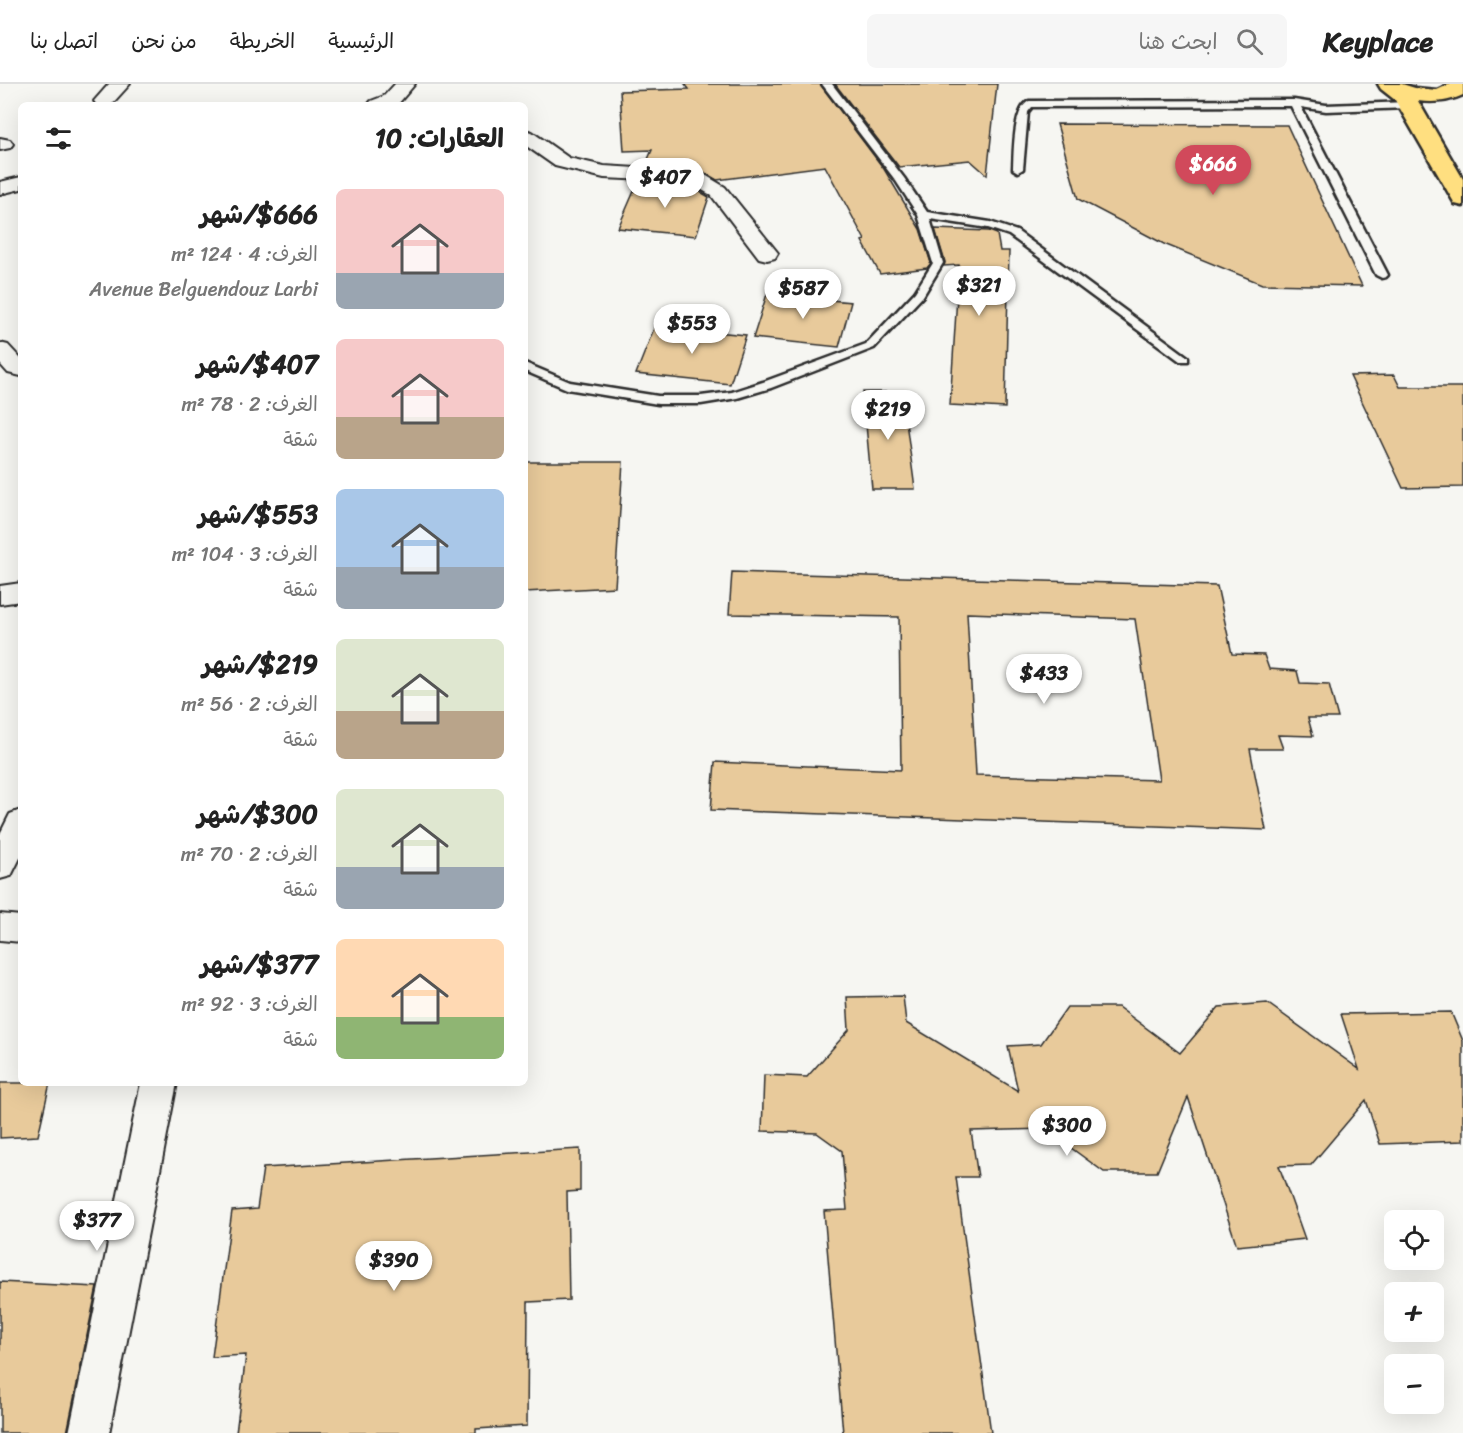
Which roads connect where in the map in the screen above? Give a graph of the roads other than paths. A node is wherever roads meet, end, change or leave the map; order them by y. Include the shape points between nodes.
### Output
1 (120, 84) edge
2 (405, 84) edge
3 (827, 84) edge
4 (1390, 86) edge
5 (1460, 93) edge
6 (104, 101) dead end
7 (386, 102) edge
8 (1294, 103) junction
9 (1410, 105) junction
10 (528, 138) edge
11 (1018, 169) dead end
12 (18, 184) edge
13 (0, 188) edge
14 (1463, 200) edge
15 (923, 215) junction
16 (767, 253) dead end
17 (1382, 275) dead end
18 (0, 350) edge
19 (1184, 359) dead end
20 (528, 367) edge
21 (18, 368) edge
22 (18, 592) edge
23 (0, 595) edge
24 (18, 828) edge
25 (0, 867) edge
26 (0, 927) edge
27 (18, 929) edge
28 (158, 1086) edge
29 (89, 1433) edge

1 - 6 street
2 - 7 street
3 - 15 lane
4 - 5 main road via 1423,96
4 - 9 main road
8 - 9 lane via 1326,108
8 - 11 lane via 1029,104 1023,112
8 - 17 lane
9 - 14 main road
10 - 16 street via 562,162 604,172 693,176 718,191
12 - 13 street
15 - 19 lane via 990,225 1013,233
15 - 20 lane via 938,263 919,294 870,346 767,385 701,400 658,400 567,385
18 - 21 street
22 - 23 street
24 - 25 street
26 - 27 street
28 - 29 street

